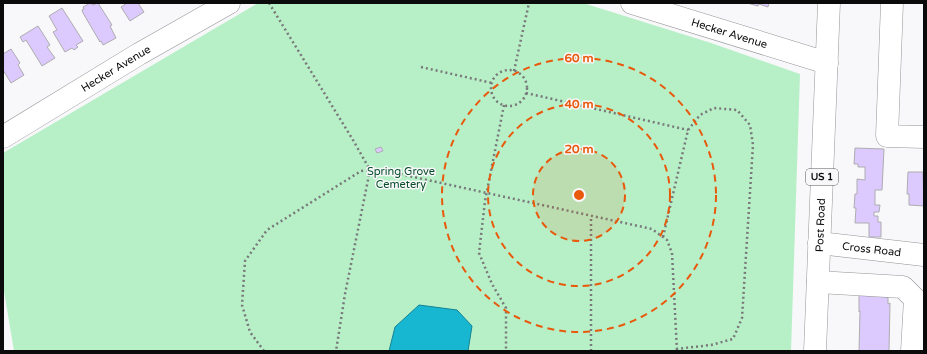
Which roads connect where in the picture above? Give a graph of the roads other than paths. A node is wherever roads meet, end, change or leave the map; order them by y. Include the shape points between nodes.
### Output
1 (229, 3) edge
2 (829, 3) edge
3 (892, 3) edge
4 (646, 5) edge
5 (827, 63) junction
6 (3, 137) edge
7 (924, 137) edge
8 (819, 243) junction
9 (924, 254) edge
10 (818, 282) junction
11 (815, 351) edge
12 (912, 351) edge

1 - 6 street, Hecker Avenue via 139,54
2 - 5 street, Post Road / US 1
3 - 7 street via 888,136
4 - 5 street, Hecker Avenue
5 - 8 street, Post Road / US 1
8 - 9 street, Cross Road
8 - 10 street, Post Road / US 1
10 - 11 street, Post Road / US 1
10 - 12 street via 903,287 915,299

